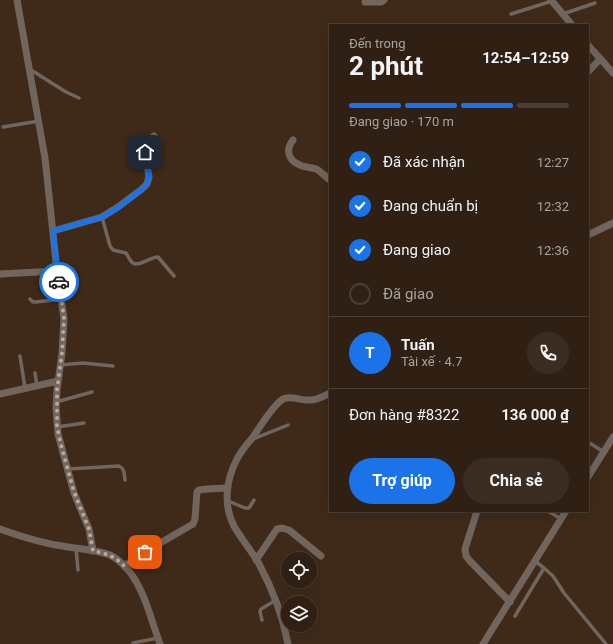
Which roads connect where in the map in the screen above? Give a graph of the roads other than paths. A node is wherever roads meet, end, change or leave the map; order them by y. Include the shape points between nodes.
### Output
1 (17, 0) edge
2 (384, 0) edge
3 (552, 0) edge
4 (365, 2) dead end
5 (595, 3) dead end
6 (511, 14) dead end
7 (563, 14) junction
8 (571, 24) edge
9 (589, 45) edge
10 (600, 59) junction
11 (30, 70) junction
12 (589, 71) edge
13 (613, 73) edge
14 (78, 98) dead end
15 (39, 121) junction
16 (3, 126) dead end
17 (154, 136) dead end
18 (293, 140) dead end
19 (329, 179) edge
20 (102, 217) junction
21 (613, 223) edge
22 (53, 231) junction
23 (589, 235) edge
24 (57, 271) junction
25 (0, 274) edge
26 (174, 276) dead end
27 (30, 299) dead end
28 (62, 299) junction
29 (20, 356) dead end
30 (60, 365) junction
31 (113, 366) dead end
32 (35, 373) dead end
33 (58, 381) junction
34 (37, 386) junction
35 (25, 388) junction
36 (92, 392) dead end
37 (329, 393) edge
38 (0, 394) edge
39 (56, 402) junction
40 (84, 423) dead end
41 (288, 425) dead end
42 (57, 427) junction
43 (613, 436) edge
44 (250, 440) junction
45 (589, 443) edge
46 (604, 452) junction
47 (68, 469) junction
48 (589, 475) edge
49 (125, 480) dead end
50 (227, 488) junction
51 (227, 500) junction
52 (254, 500) dead end
53 (477, 512) edge
54 (550, 512) edge
55 (565, 512) edge
56 (561, 519) junction
57 (0, 529) edge
58 (76, 548) junction
59 (93, 551) junction
60 (321, 556) dead end
61 (256, 560) junction
62 (535, 562) junction
63 (124, 566) junction
64 (544, 568) junction
65 (78, 570) dead end
66 (276, 600) junction
67 (510, 602) junction
68 (515, 616) dead end
69 (262, 620) dead end
70 (159, 641) edge
71 (134, 643) dead end
72 (288, 644) edge
73 (483, 644) edge
74 (606, 644) edge

1 - 11 street
2 - 4 street
3 - 6 lane
3 - 7 street
5 - 7 lane
7 - 8 street
9 - 10 street
10 - 12 street
10 - 13 street
11 - 14 lane
11 - 15 street
15 - 16 lane
15 - 22 street
17 - 20 street via 147,143 145,152 149,177 147,184 118,208
18 - 19 street via 289,153 294,162 318,170
20 - 22 street
20 - 26 lane via 113,250 126,252 132,263 136,264 158,257
21 - 23 street
22 - 24 street
24 - 25 street
24 - 28 street
27 - 28 lane via 36,302
28 - 30 street via 64,327
29 - 35 lane
30 - 31 lane via 83,363
30 - 33 street
32 - 34 lane
33 - 34 street
33 - 39 street
34 - 35 street
35 - 38 street
36 - 39 lane
37 - 44 street via 310,400 284,399
39 - 42 street
40 - 42 lane
41 - 44 lane
42 - 47 street
43 - 46 street
44 - 50 street via 237,458
45 - 46 lane
46 - 48 street
47 - 49 lane via 119,466
47 - 59 street via 89,529
50 - 51 street
50 - 63 street via 199,490 193,524
51 - 52 lane via 245,508 249,508
51 - 61 street via 234,526
53 - 67 street via 465,549 466,556
54 - 56 lane
55 - 56 street
56 - 62 street
57 - 58 street
58 - 59 street
58 - 65 lane
59 - 63 street via 112,556
60 - 61 street via 289,530 282,528 277,529
61 - 66 street
62 - 64 lane
62 - 67 street
63 - 70 street via 139,588
64 - 68 lane
64 - 74 lane
66 - 69 lane via 261,609
66 - 72 street
67 - 73 street
70 - 71 lane

